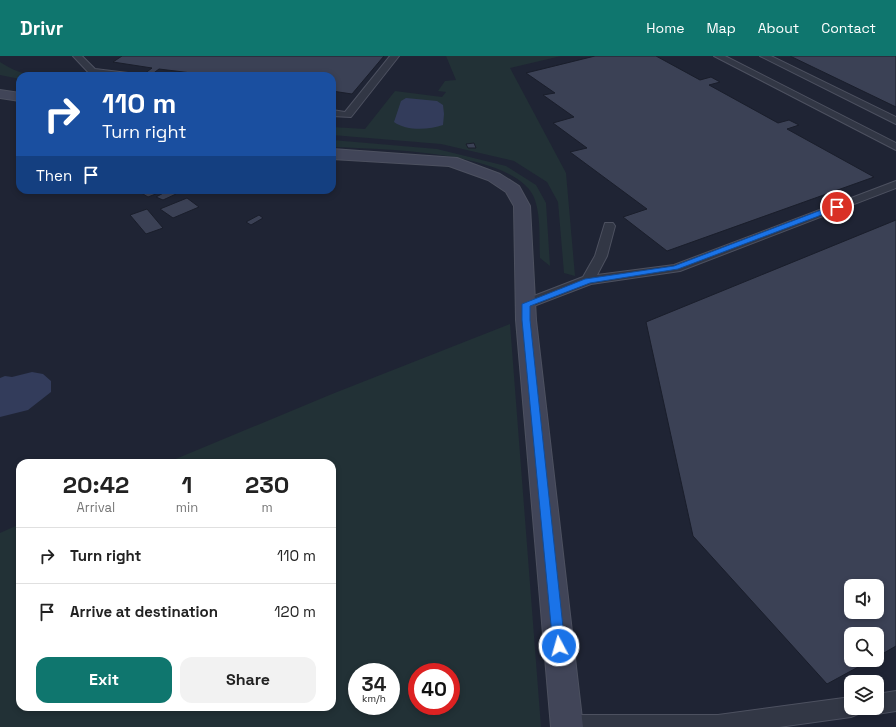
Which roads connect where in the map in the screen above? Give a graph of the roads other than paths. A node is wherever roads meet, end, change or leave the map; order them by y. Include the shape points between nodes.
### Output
1 (77, 56) edge
2 (395, 56) edge
3 (718, 56) edge
4 (764, 56) edge
5 (99, 72) edge
6 (0, 94) edge
7 (16, 96) edge
8 (336, 114) edge
9 (896, 121) edge
10 (896, 147) edge
11 (336, 154) edge
12 (896, 184) edge
13 (609, 226) dead end
14 (588, 280) junction
15 (526, 304) junction
16 (896, 701) edge
17 (884, 703) edge
18 (844, 708) edge
19 (567, 726) edge
20 (718, 726) edge

1 - 5 lane via 92,71
2 - 8 lane via 348,115
3 - 10 lane
4 - 9 lane
6 - 7 street
11 - 15 street via 451,161 494,177 513,190 522,206
12 - 14 lane via 676,268
13 - 14 lane via 601,256
14 - 15 lane
15 - 19 street
16 - 17 lane
18 - 20 lane
19 - 20 lane

